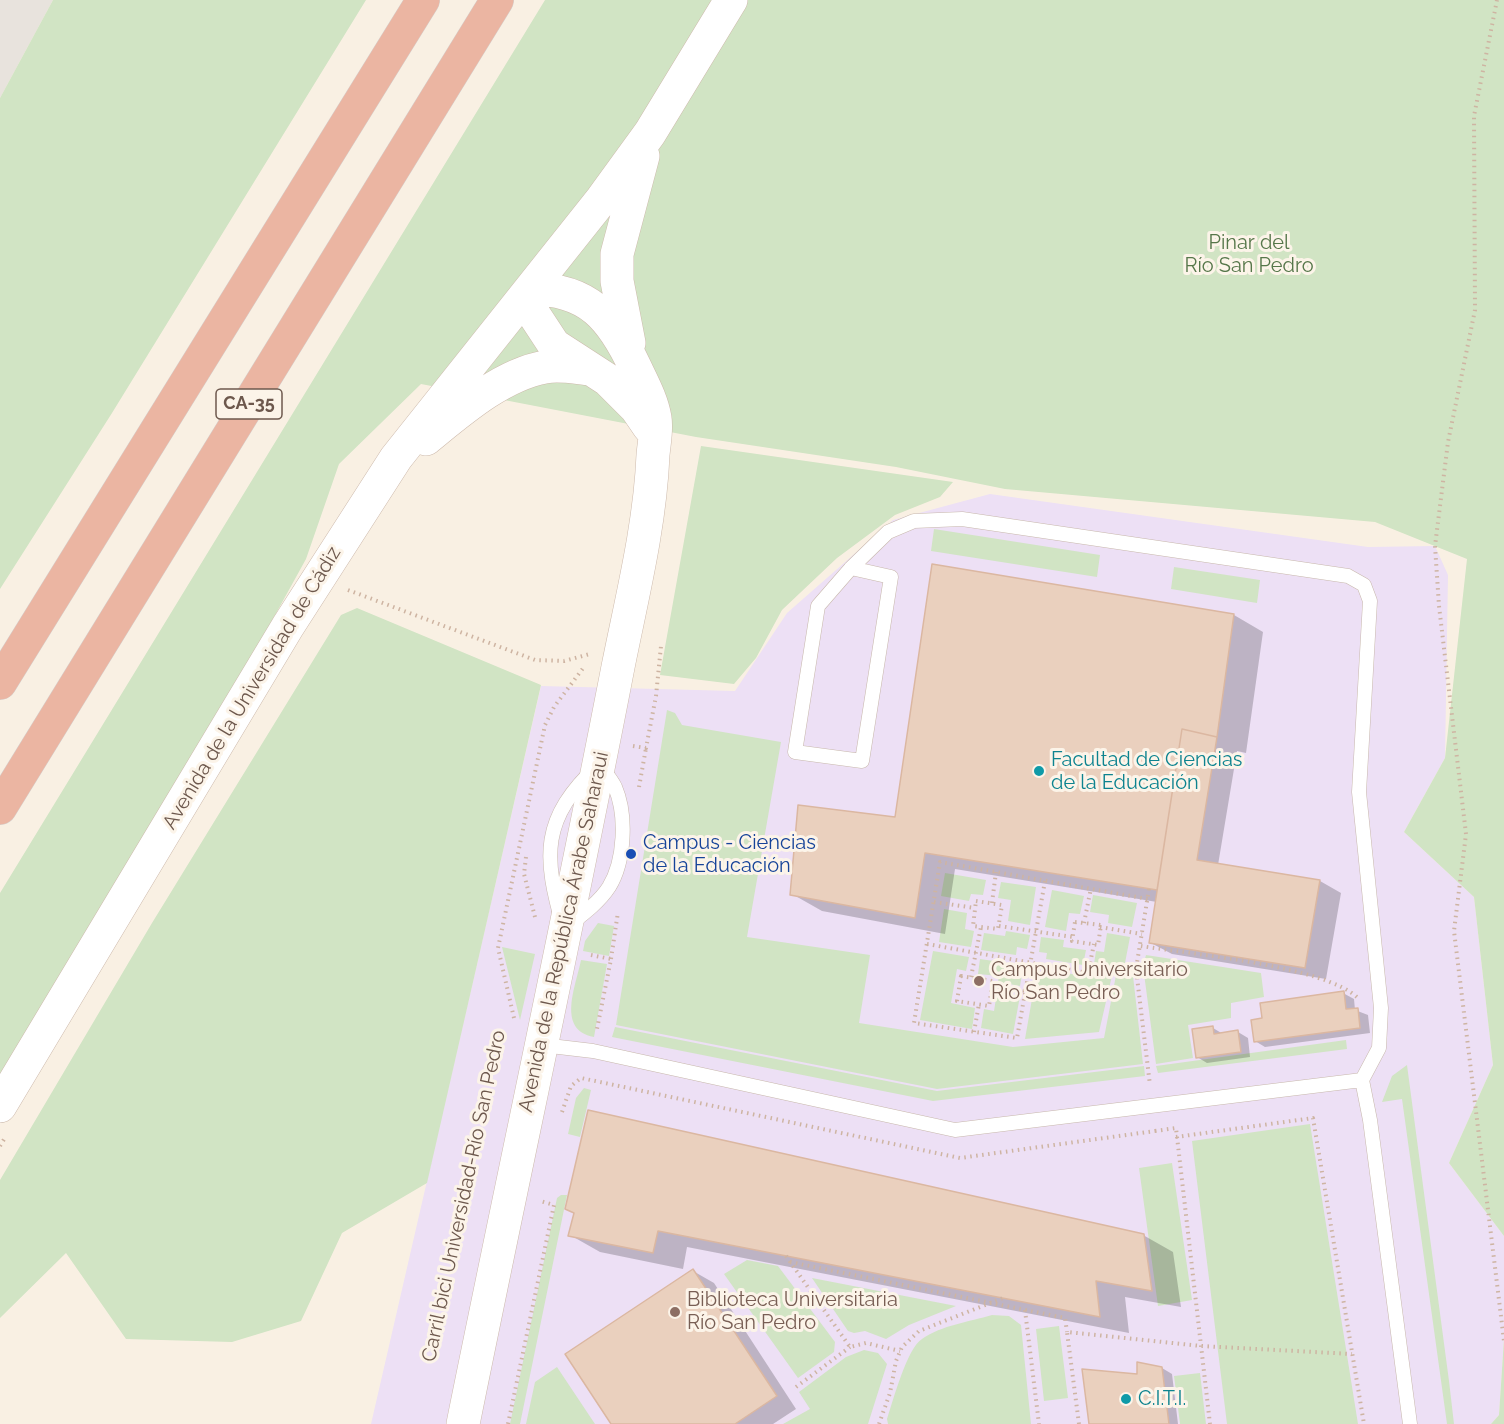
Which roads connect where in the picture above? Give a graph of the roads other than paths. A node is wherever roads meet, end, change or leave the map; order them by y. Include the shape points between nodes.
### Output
1 (423, 0) edge
2 (497, 0) edge
3 (731, 0) edge
4 (650, 133) junction
5 (531, 289) junction
6 (633, 362) junction
7 (591, 369) junction
8 (654, 438) junction
9 (358, 518) junction
10 (851, 568) junction
11 (0, 683) edge
12 (0, 808) edge
13 (540, 1045) junction
14 (1362, 1080) junction
15 (6, 1116) edge
16 (463, 1424) edge
17 (1410, 1424) edge

1 - 11 highway, CA-35
2 - 12 highway, CA-35
3 - 4 street
4 - 5 street, Avenida de la Universidad de Cádiz
4 - 6 street via 617,254 616,281
5 - 6 street via 552,289 598,309 614,327
5 - 7 street via 533,313 541,328 554,345
5 - 9 street, Avenida de la Universidad de Cádiz via 396,458
6 - 8 street, Avenida de la República Árabe Saharaui via 650,398 656,422
7 - 8 street via 625,395
7 - 9 street via 547,366 529,371 484,396 421,443
8 - 13 street, Avenida de la República Árabe Saharaui via 649,506
9 - 15 street, Avenida de la Universidad de Cádiz via 321,574
10 - 10 lane via 818,606 795,752 862,761 891,577
10 - 14 lane via 888,532 914,521 962,519 1348,576 1364,585 1370,601 1359,792 1381,1008 1379,1048
13 - 14 lane via 593,1051 954,1130
13 - 16 street, Avenida de la República Árabe Saharaui
14 - 17 lane

